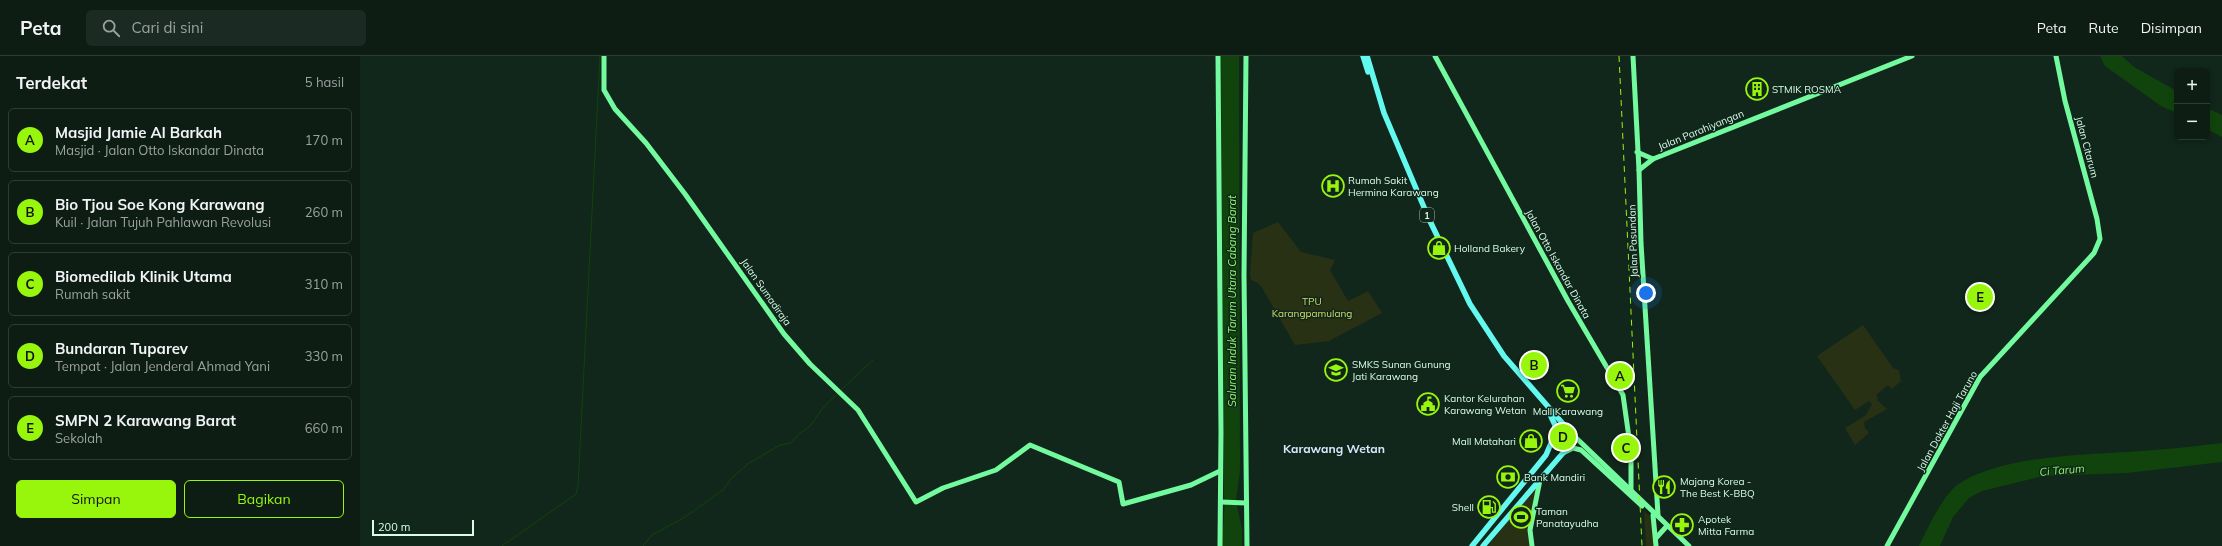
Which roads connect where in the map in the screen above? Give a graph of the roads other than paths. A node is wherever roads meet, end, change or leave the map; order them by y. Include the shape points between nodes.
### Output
1 (604, 56) edge
2 (1218, 56) edge
3 (1246, 56) edge
4 (1363, 56) edge
5 (1367, 56) edge
6 (1435, 56) edge
7 (1633, 56) edge
8 (1912, 56) edge
9 (2056, 56) edge
10 (1375, 87) junction
11 (1637, 152) junction
12 (1653, 159) junction
13 (1640, 170) junction
14 (2100, 243) joint
15 (1504, 356) junction
16 (1564, 425) junction
17 (1556, 432) junction
18 (1571, 433) junction
19 (1570, 447) junction
20 (1220, 471) junction
21 (1540, 479) junction
22 (1631, 490) junction
23 (1655, 497) junction
24 (1222, 502) junction
25 (1246, 503) junction
26 (1646, 505) junction
27 (1655, 515) junction
28 (1666, 527) junction
29 (1672, 530) junction
30 (1656, 538) junction
31 (1220, 546) edge
32 (1247, 546) edge
33 (1472, 546) edge
34 (1483, 546) edge
35 (1532, 546) edge
36 (1656, 546) edge
37 (1689, 546) edge
38 (1887, 546) edge

1 - 20 street, Jalan Sumadiraja via 602,83 615,109 646,143 706,222 773,320 799,353 858,410 916,502 943,488 996,470 1030,445 1119,482 1123,504 1191,485
2 - 20 street
3 - 25 street
4 - 10 main road, 1 via 1370,80
5 - 10 main road, 1
6 - 22 street, Jalan Otto Iskandar Dinata via 1568,301 1623,395 1631,452
7 - 11 street, Jalan Pasundan
8 - 12 street, Jalan Parahiyangan
9 - 14 street, Jalan Citarum via 2097,219
10 - 15 main road, 1 via 1455,276 1484,328
11 - 12 street, Jalan Parahiyangan
11 - 13 street, Jalan Pasundan
12 - 13 street, Jalan Parahiyangan
13 - 23 street, Jalan Pasundan via 1641,242
14 - 38 street, Jalan Dokter Haji Taruno via 2094,253 1980,377
15 - 16 main road, 1
15 - 17 main road, 1 via 1545,406
16 - 17 main road via 1559,426
16 - 18 main road, 1
17 - 19 main road via 1555,439 1558,444
17 - 33 main road via 1546,455
18 - 19 main road
18 - 22 street
19 - 21 main road
19 - 27 street via 1586,454
20 - 24 street
21 - 34 main road
21 - 35 street via 1530,530
22 - 26 street
23 - 26 street via 1652,504
23 - 27 street, Jalan Pasundan
24 - 25 street
24 - 31 street
25 - 32 street
26 - 27 street
27 - 28 street
27 - 29 street
27 - 30 street, Jalan Pasundan
28 - 29 street
28 - 30 street
29 - 37 street
30 - 36 street, Jalan Pasundan

